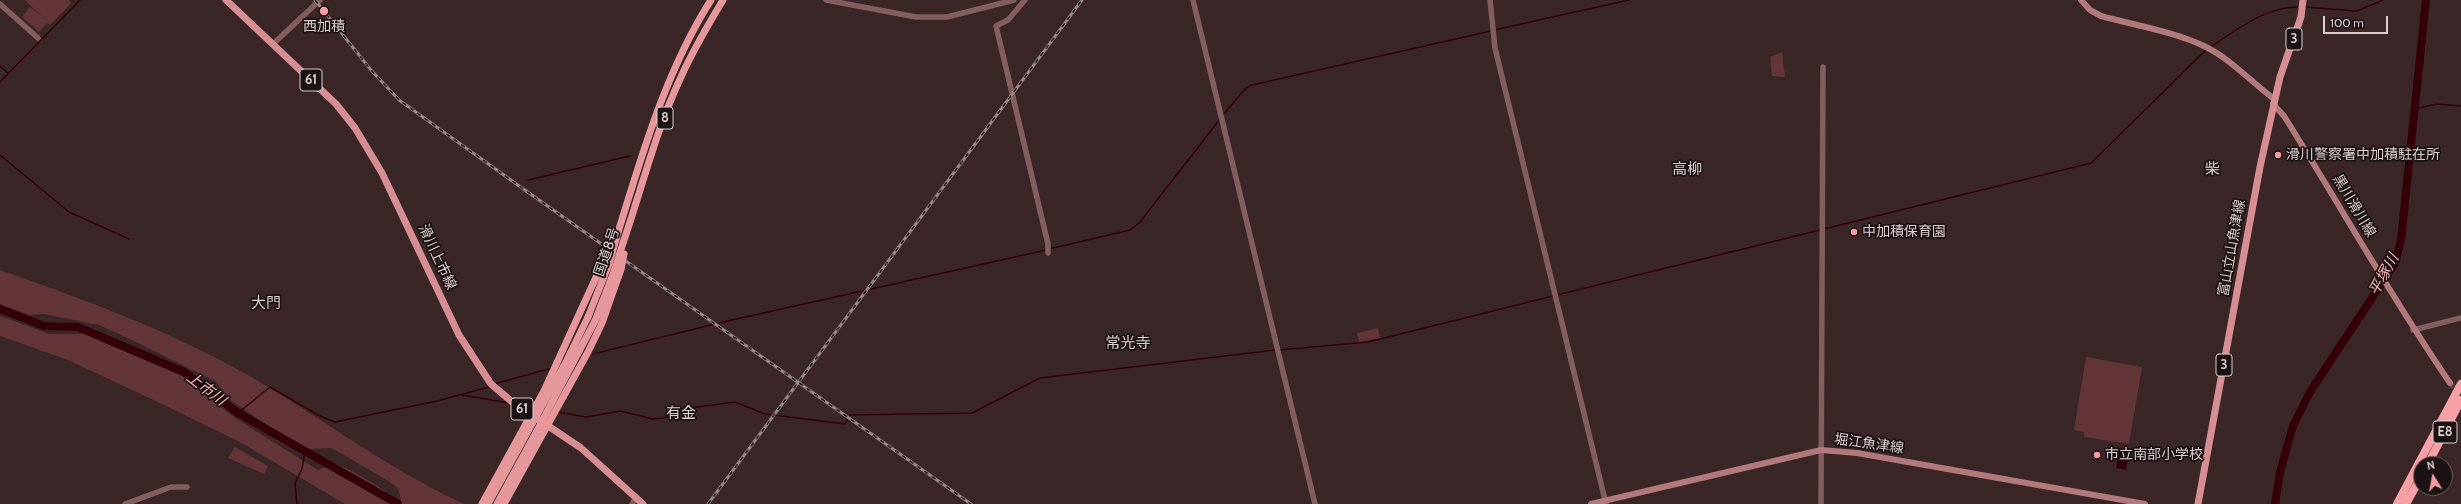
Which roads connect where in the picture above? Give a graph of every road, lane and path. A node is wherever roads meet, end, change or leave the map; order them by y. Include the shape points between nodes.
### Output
1 (226, 0) edge
2 (320, 0) edge
3 (711, 0) edge
4 (723, 0) edge
5 (826, 0) edge
6 (1014, 0) edge
7 (1025, 0) edge
8 (1192, 0) edge
9 (1490, 0) edge
10 (2081, 0) edge
11 (2303, 0) edge
12 (0, 4) edge
13 (38, 38) dead end
14 (273, 44) junction
15 (1823, 67) dead end
16 (2274, 102) junction
17 (1048, 253) dead end
18 (606, 263) junction
19 (618, 269) junction
20 (2461, 318) edge
21 (2413, 330) junction
22 (2450, 383) tunnel mouth
23 (2461, 384) edge
24 (2461, 400) edge
25 (531, 415) junction
26 (548, 425) junction
27 (1821, 450) junction
28 (2432, 456) edge
29 (187, 487) dead end
30 (2413, 491) edge
31 (636, 497) junction
32 (1606, 502) edge
33 (125, 504) edge
34 (482, 504) edge
35 (488, 504) edge
36 (497, 504) edge
37 (504, 504) edge
38 (632, 504) edge
39 (643, 504) edge
40 (1315, 504) edge
41 (1591, 504) edge
42 (1820, 504) edge
43 (2145, 504) edge
44 (2198, 504) edge
45 (2397, 504) edge
46 (2406, 504) edge

1 - 14 main road, 滑川上市線 / 61
2 - 14 street
3 - 18 highway, 国道8号 / 8, bridge via 671,79 640,160
4 - 19 highway, 国道8号 / 8, bridge via 680,78 650,159
5 - 6 street via 916,17 946,17
7 - 17 street via 1008,20 996,26 1048,244
8 - 40 street
9 - 32 street via 1492,31
10 - 16 main road, 黒川滑川線 via 2090,10 2101,16 2207,48 2232,64
11 - 16 main road, 富山立山魚津線 / 3 via 2301,17
12 - 13 street
14 - 25 main road, 滑川上市線 / 61 via 336,104 355,128 382,172 459,335 472,357 491,384
15 - 27 street
16 - 21 main road, 黒川滑川線 via 2323,178
16 - 44 main road, 富山立山魚津線 / 3
18 - 25 highway, 8 via 579,312
18 - 35 highway, 国道8号 / 8, bridge via 588,317 566,362
19 - 26 highway, 8 via 602,324
19 - 36 highway, 国道8号 / 8, bridge via 595,320
20 - 21 street
21 - 22 main road, 黒川滑川線
23 - 45 highway, E8
24 - 28 highway, E8
25 - 26 main road, 滑川上市線 / 61
25 - 34 highway, 8
26 - 31 main road, 滑川上市線 / 61 via 586,452
26 - 37 highway, 8
27 - 32 main road, 堀江魚津線
27 - 42 street
27 - 43 main road, 堀江魚津線 via 1857,453
29 - 33 street via 171,487
30 - 46 highway
31 - 38 street
31 - 39 main road, 滑川上市線 / 61
32 - 41 main road, 堀江魚津線

